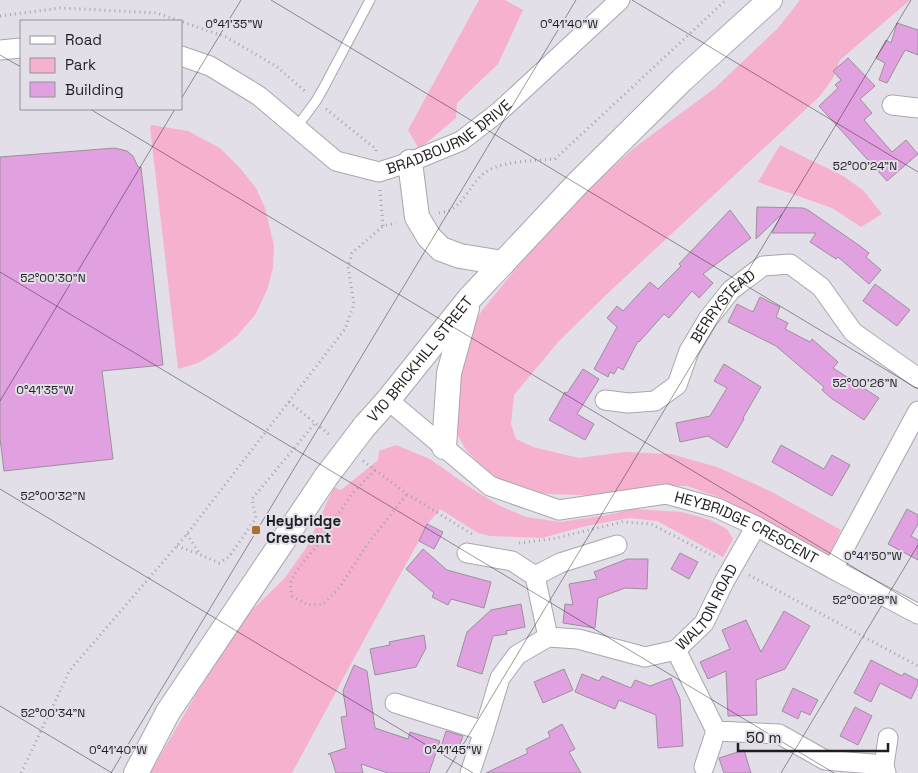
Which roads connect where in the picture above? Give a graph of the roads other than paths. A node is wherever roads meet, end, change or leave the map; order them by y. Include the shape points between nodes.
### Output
1 (370, 0) edge
2 (620, 0) edge
3 (770, 0) edge
4 (20, 48) edge
5 (0, 50) edge
6 (182, 56) edge
7 (892, 105) dead end
8 (918, 108) edge
9 (296, 128) junction
10 (410, 162) junction
11 (503, 262) junction
12 (469, 299) junction
13 (918, 378) edge
14 (388, 400) junction
15 (605, 400) dead end
16 (918, 412) edge
17 (444, 447) junction
18 (756, 526) junction
19 (616, 545) dead end
20 (467, 553) dead end
21 (832, 569) junction
22 (535, 576) junction
23 (918, 614) edge
24 (548, 637) junction
25 (676, 650) junction
26 (395, 703) dead end
27 (484, 731) junction
28 (716, 731) junction
29 (888, 738) dead end
30 (704, 767) dead end
31 (885, 769) edge
32 (136, 773) edge
33 (470, 773) edge

1 - 9 lane via 316,101
2 - 10 street, BRADBOURNE DRIVE via 492,117 461,141
3 - 11 street, V10 BRICKHILL STREET via 682,80
4 - 5 street
6 - 9 street, BRADBOURNE DRIVE via 210,66 259,96
7 - 8 street
9 - 10 street, BRADBOURNE DRIVE via 336,160 379,172
10 - 11 street via 417,217 428,238 442,249 460,256
11 - 12 street, V10 BRICKHILL STREET
12 - 14 street, V10 BRICKHILL STREET
12 - 17 street via 449,374
13 - 15 street, BERRYSTEAD via 853,332 820,287 790,264 763,266 731,290 689,351 677,384 656,401
14 - 17 street, HEYBRIDGE CRESCENT
14 - 32 street, V10 BRICKHILL STREET, bridge via 326,477 168,712
16 - 21 street
17 - 18 street, HEYBRIDGE CRESCENT via 490,486 559,510 666,494 717,508
18 - 21 street, HEYBRIDGE CRESCENT
18 - 25 street, WALTON ROAD via 704,623
19 - 22 street via 560,562
20 - 22 street via 512,561
21 - 23 street, HEYBRIDGE CRESCENT
22 - 24 street
24 - 25 street, WALTON ROAD via 578,639 645,656
24 - 27 street via 517,655 500,678
25 - 28 street
26 - 27 street
27 - 33 street
28 - 30 street
28 - 31 street via 779,734 825,760
29 - 31 street

